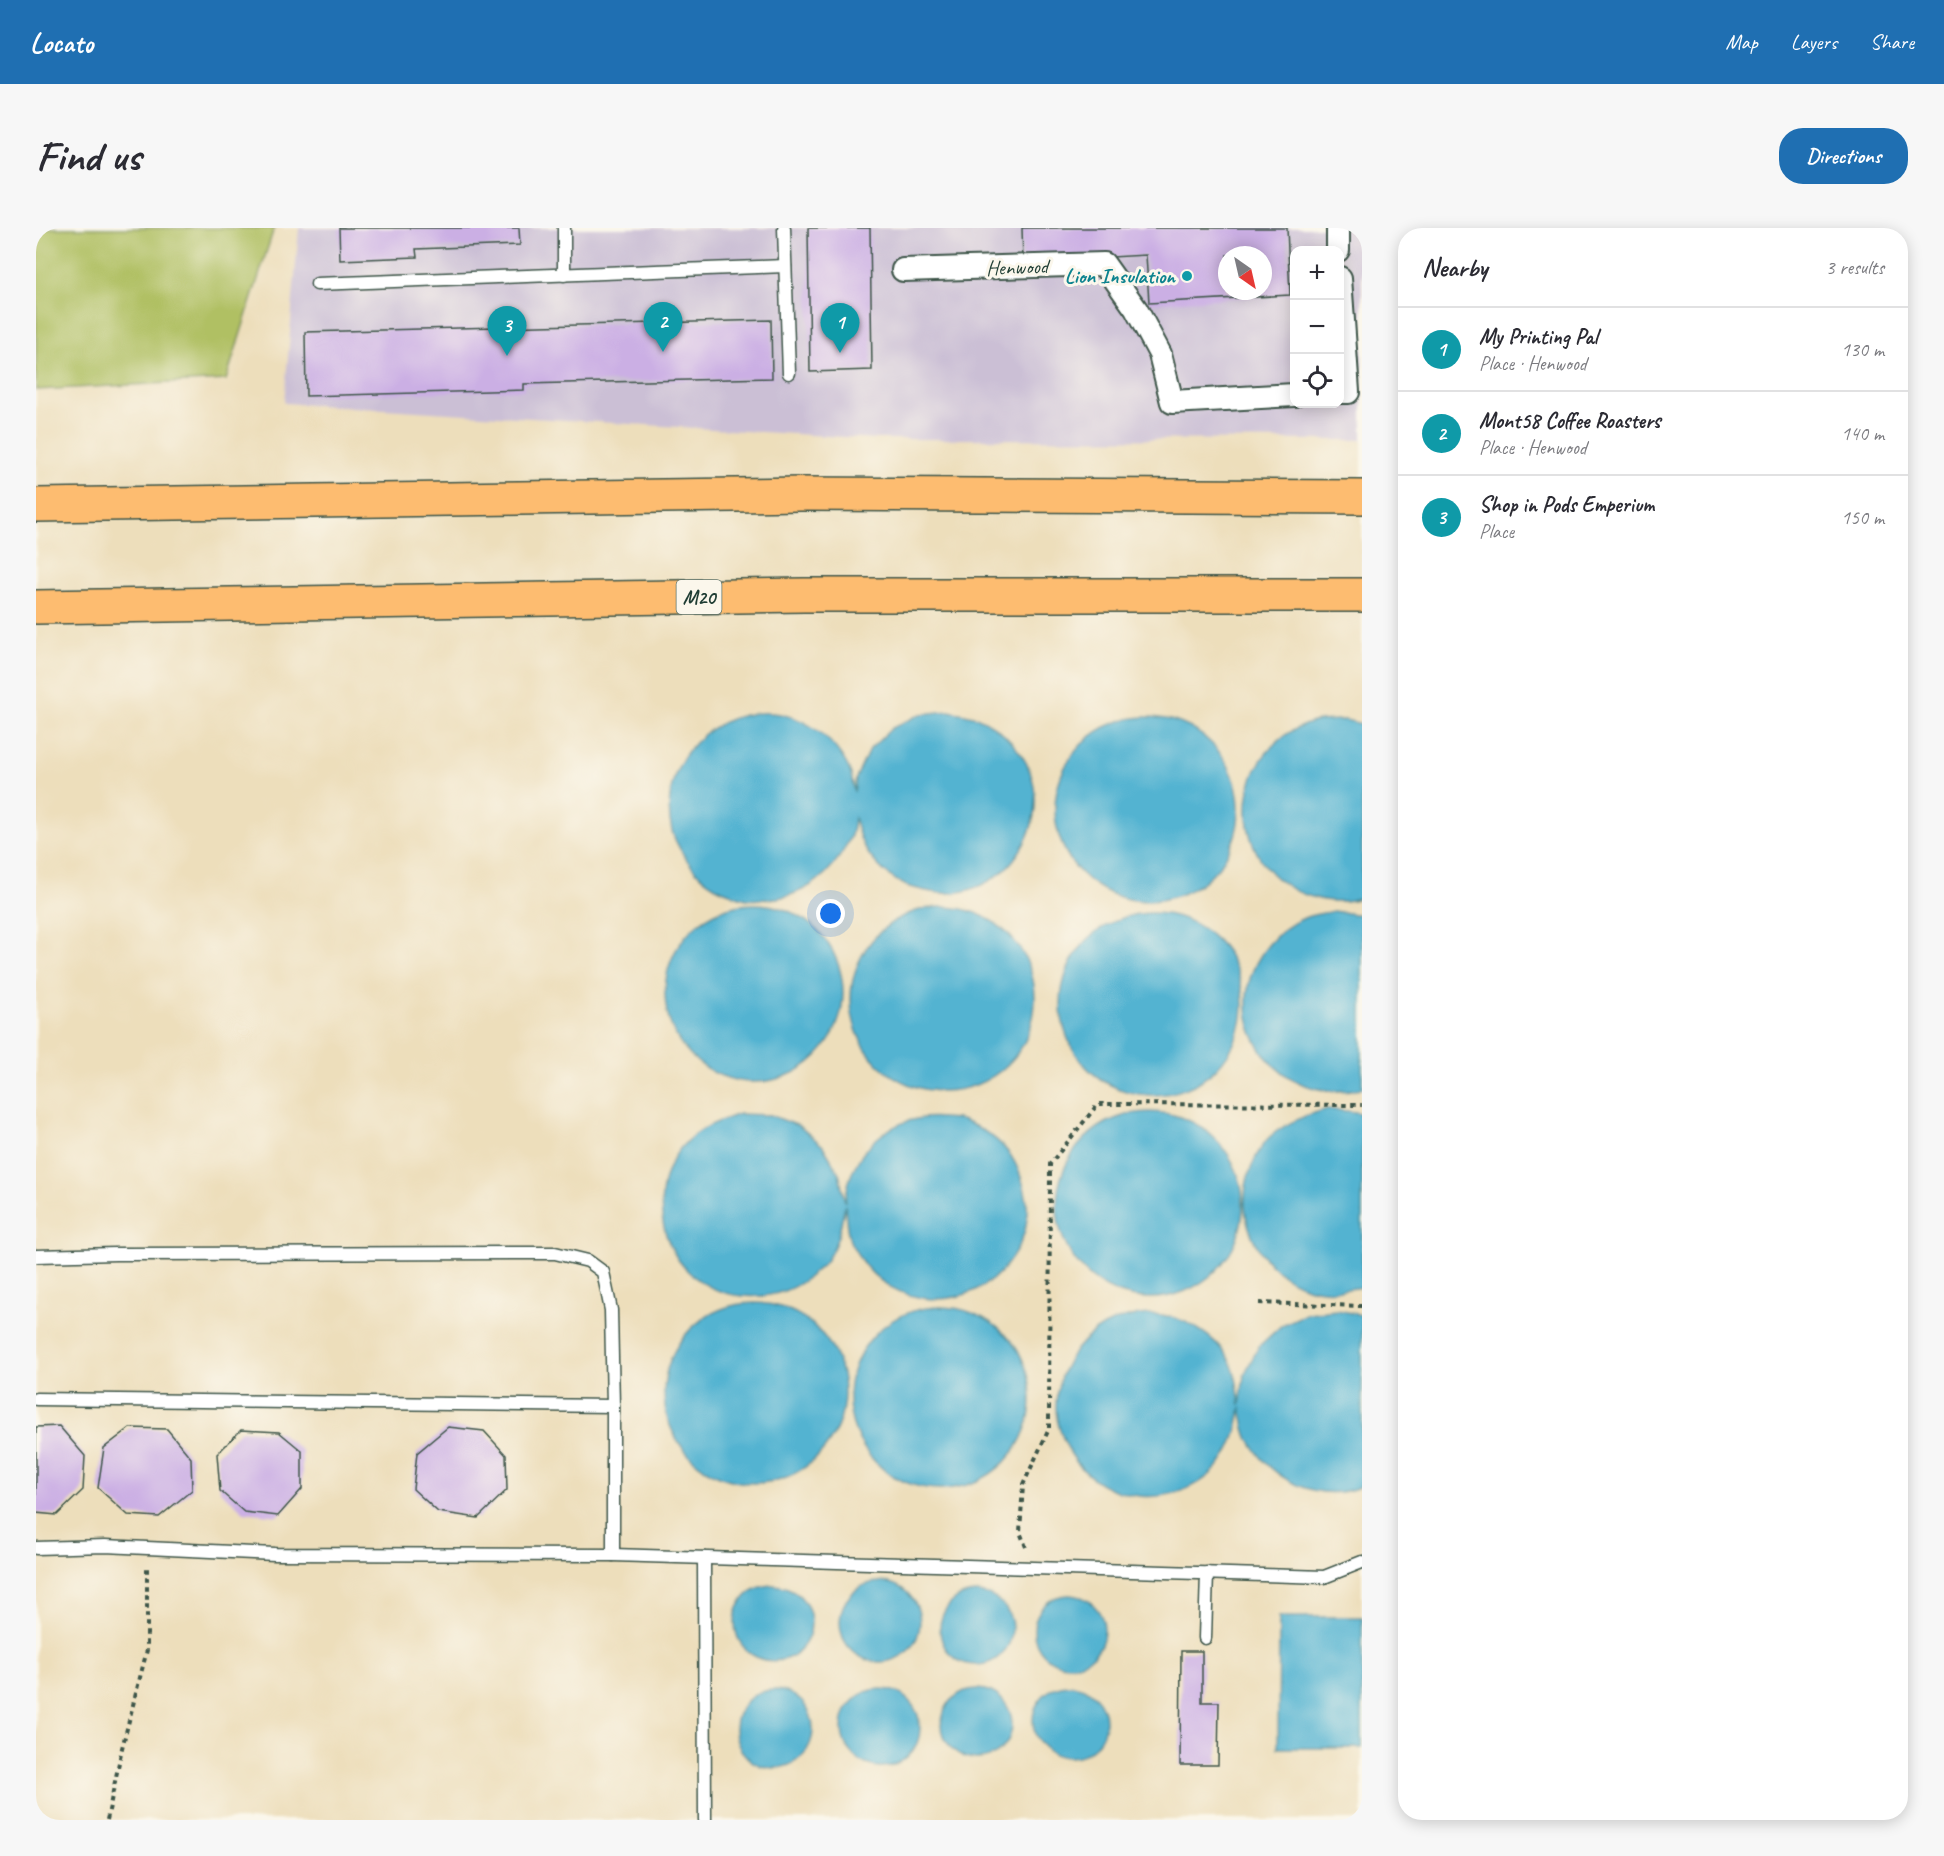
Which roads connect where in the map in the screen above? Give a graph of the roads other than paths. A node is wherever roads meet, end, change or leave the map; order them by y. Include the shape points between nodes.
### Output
1 (564, 228) edge
2 (784, 228) edge
3 (1338, 228) edge
4 (1338, 246) edge
5 (785, 266) junction
6 (903, 270) dead end
7 (564, 275) junction
8 (317, 284) dead end
9 (1342, 300) edge
10 (789, 373) dead end
11 (1350, 392) edge
12 (1290, 395) edge
13 (1362, 497) edge
14 (36, 505) edge
15 (1362, 595) edge
16 (36, 607) edge
17 (36, 1256) edge
18 (36, 1399) edge
19 (613, 1406) junction
20 (36, 1548) edge
21 (613, 1555) junction
22 (704, 1558) junction
23 (1362, 1562) edge
24 (1207, 1573) junction
25 (1205, 1638) dead end
26 (705, 1820) edge

1 - 7 lane
2 - 5 lane
3 - 4 street
5 - 7 lane
5 - 10 lane
6 - 12 street, Henwood via 1104,264 1136,309 1160,354 1172,402
7 - 8 lane
9 - 11 street
13 - 14 highway via 801,494
15 - 16 highway, M20 via 804,595
17 - 19 lane via 555,1253 588,1261 603,1272 611,1310
18 - 19 lane
19 - 21 lane
20 - 21 lane via 105,1546 275,1554
21 - 22 lane
22 - 24 lane
22 - 26 lane
23 - 24 lane via 1324,1576
24 - 25 lane

